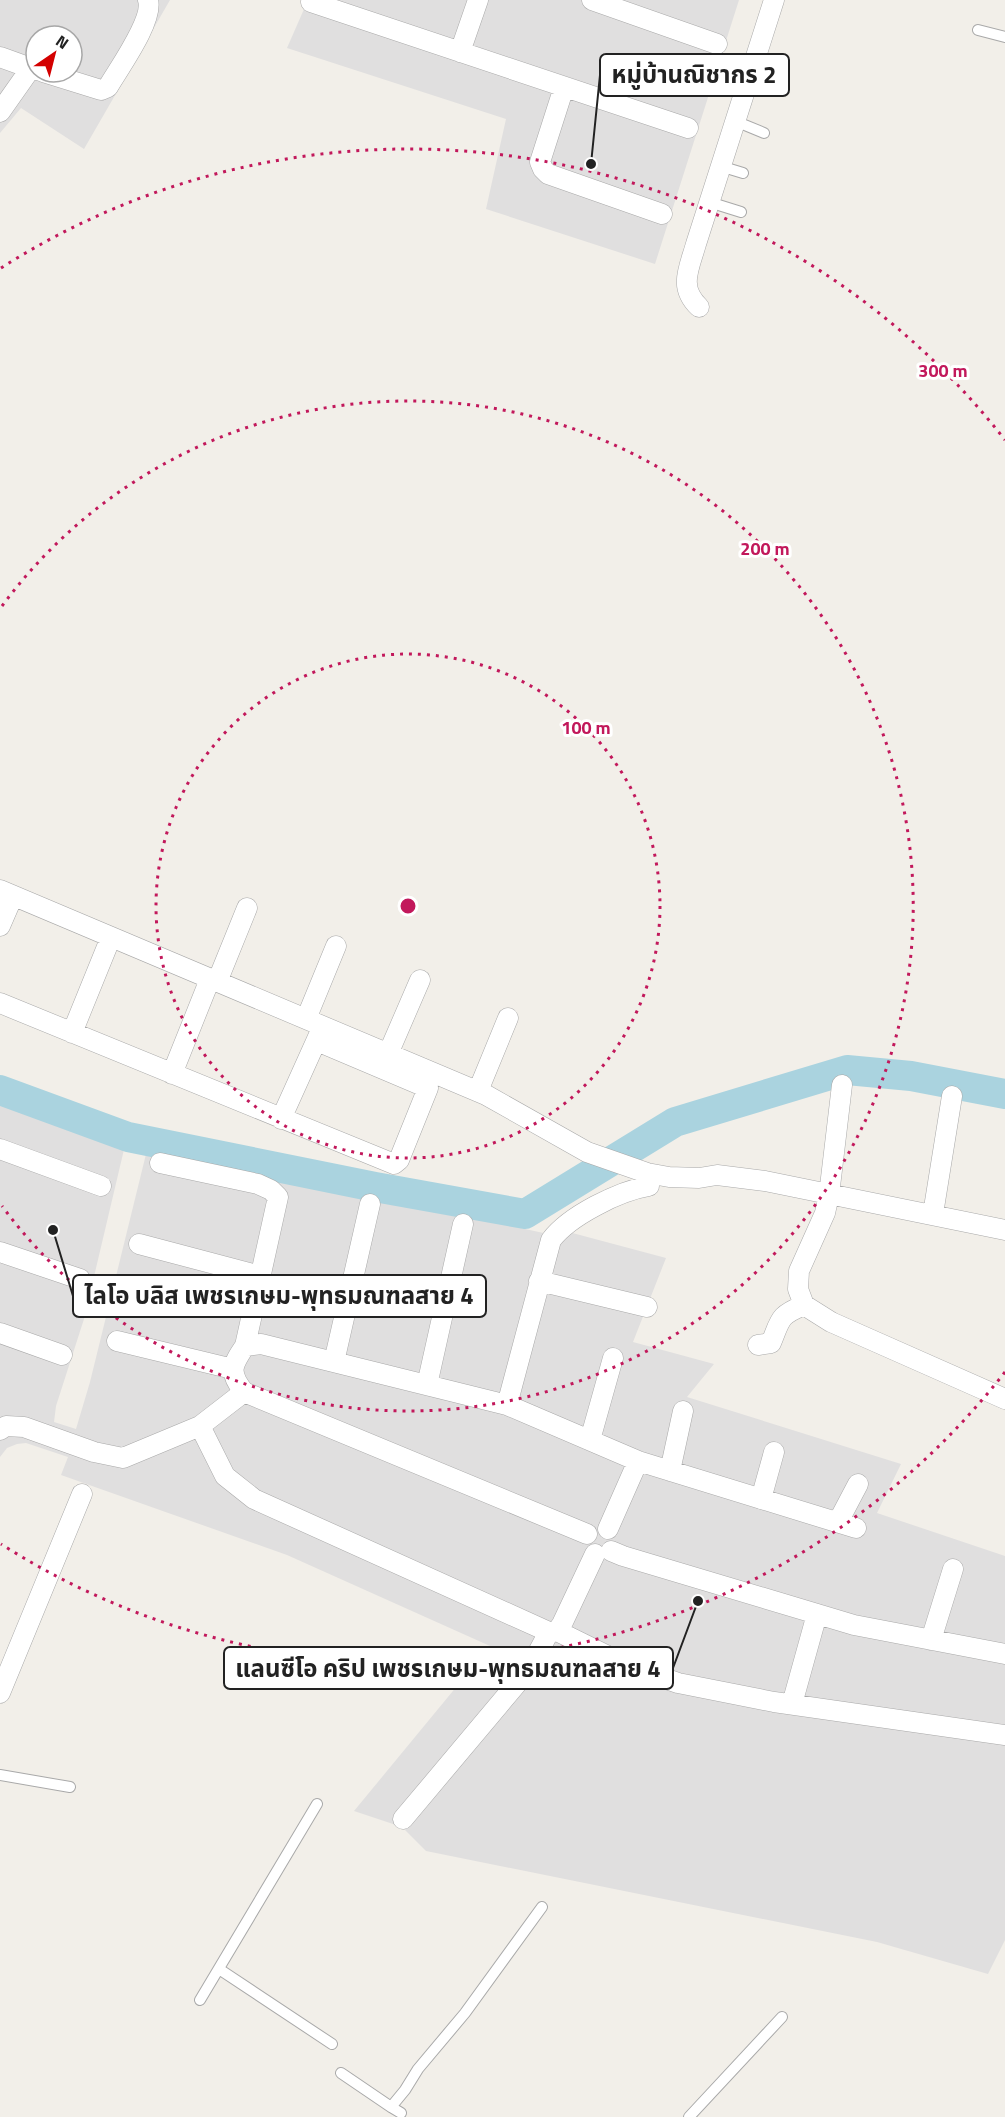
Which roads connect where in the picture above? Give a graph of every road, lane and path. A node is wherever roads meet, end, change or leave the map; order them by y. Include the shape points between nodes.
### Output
1 (147, 0) edge
2 (478, 0) edge
3 (592, 0) edge
4 (774, 0) edge
5 (311, 2) dead end
6 (978, 30) dead end
7 (1005, 37) edge
8 (717, 44) dead end
9 (460, 52) junction
10 (0, 57) edge
11 (24, 65) edge
12 (750, 72) junction
13 (775, 80) dead end
14 (25, 84) edge
15 (82, 84) edge
16 (564, 87) junction
17 (0, 112) edge
18 (735, 121) junction
19 (688, 128) dead end
20 (764, 133) dead end
21 (720, 166) junction
22 (743, 173) dead end
23 (709, 202) junction
24 (741, 212) dead end
25 (662, 214) dead end
26 (699, 308) dead end
27 (7, 893) edge
28 (247, 908) dead end
29 (0, 926) edge
30 (111, 937) junction
31 (336, 946) dead end
32 (214, 980) junction
33 (420, 980) dead end
34 (0, 1003) edge
35 (508, 1018) dead end
36 (315, 1028) junction
37 (72, 1033) junction
38 (388, 1053) junction
39 (172, 1074) junction
40 (842, 1085) dead end
41 (478, 1091) junction
42 (952, 1096) dead end
43 (281, 1119) junction
44 (0, 1149) edge
45 (160, 1162) dead end
46 (648, 1179) junction
47 (101, 1186) dead end
48 (829, 1195) junction
49 (370, 1204) dead end
50 (933, 1214) junction
51 (464, 1224) dead end
52 (1005, 1230) edge
53 (139, 1244) dead end
54 (0, 1252) edge
55 (261, 1276) junction
56 (80, 1279) dead end
57 (539, 1281) junction
58 (804, 1305) junction
59 (647, 1307) dead end
60 (0, 1333) edge
61 (117, 1341) dead end
62 (758, 1345) dead end
63 (245, 1346) junction
64 (62, 1355) dead end
65 (613, 1358) dead end
66 (334, 1362) junction
67 (233, 1369) junction
68 (427, 1385) junction
69 (244, 1392) junction
70 (1005, 1399) edge
71 (507, 1405) junction
72 (682, 1410) dead end
73 (200, 1426) junction
74 (0, 1430) edge
75 (590, 1440) junction
76 (774, 1452) dead end
77 (638, 1461) junction
78 (670, 1471) junction
79 (858, 1484) dead end
80 (82, 1494) dead end
81 (761, 1499) junction
82 (608, 1528) junction
83 (587, 1534) junction
84 (603, 1552) junction
85 (953, 1569) dead end
86 (817, 1614) junction
87 (553, 1632) junction
88 (931, 1640) junction
89 (1005, 1654) edge
90 (0, 1693) edge
91 (792, 1704) junction
92 (1005, 1735) edge
93 (0, 1774) edge
94 (70, 1787) dead end
95 (317, 1804) dead end
96 (403, 1819) dead end
97 (542, 1907) dead end
98 (219, 1969) junction
99 (200, 2000) dead end
100 (782, 2017) dead end
101 (332, 2044) dead end
102 (341, 2073) dead end
103 (391, 2107) junction
104 (401, 2113) dead end
105 (689, 2117) edge

1 - 15 street via 144,24 108,87 101,90
2 - 9 street
3 - 8 street
4 - 12 street
5 - 9 street
6 - 7 lane
9 - 16 street
10 - 11 street
12 - 13 lane
12 - 18 street
14 - 17 street
16 - 19 street
16 - 25 street via 540,162 543,169
18 - 20 lane
18 - 21 street
21 - 22 lane
21 - 23 street
23 - 24 lane
23 - 26 street via 686,280 688,295
27 - 29 street
27 - 30 street
28 - 32 street
30 - 32 street
30 - 37 street
31 - 36 street
32 - 36 street
32 - 39 street
33 - 38 street
34 - 37 street
35 - 41 street
36 - 38 street
36 - 43 street
36 - 43 street via 428,1088 394,1164
37 - 39 street
38 - 41 street
39 - 43 street
40 - 48 street
41 - 46 street via 587,1152
42 - 50 street
44 - 47 street
45 - 55 street via 258,1184 278,1197
46 - 48 street via 717,1175
46 - 57 street via 559,1229 551,1240
48 - 50 street
48 - 58 street via 799,1271 798,1289
49 - 66 street
50 - 52 street
51 - 68 street
53 - 55 street
54 - 56 street
55 - 63 street
57 - 59 street
57 - 71 street
58 - 62 street via 782,1317 771,1343
58 - 70 street via 831,1322
60 - 64 street
61 - 67 street
63 - 66 street via 261,1344
63 - 67 street
65 - 75 street
66 - 68 street
67 - 69 street
68 - 71 street
69 - 73 street
69 - 83 street
71 - 75 street
72 - 78 street
73 - 74 street via 123,1458 16,1425
73 - 87 street via 225,1476 254,1499
75 - 77 street
76 - 81 street
77 - 78 street
77 - 82 street
78 - 81 street
79 - 81 street via 847,1525
80 - 90 street
82 - 83 street via 592,1528
82 - 84 street via 614,1543
83 - 84 street via 589,1550
84 - 86 street
84 - 87 street
85 - 88 street
86 - 88 street
86 - 91 street
87 - 91 street via 678,1683
87 - 96 street via 529,1670
88 - 89 street
91 - 92 street
93 - 94 lane
95 - 98 lane
97 - 103 lane
98 - 99 lane
98 - 101 lane
100 - 105 lane
102 - 103 lane
103 - 104 lane

